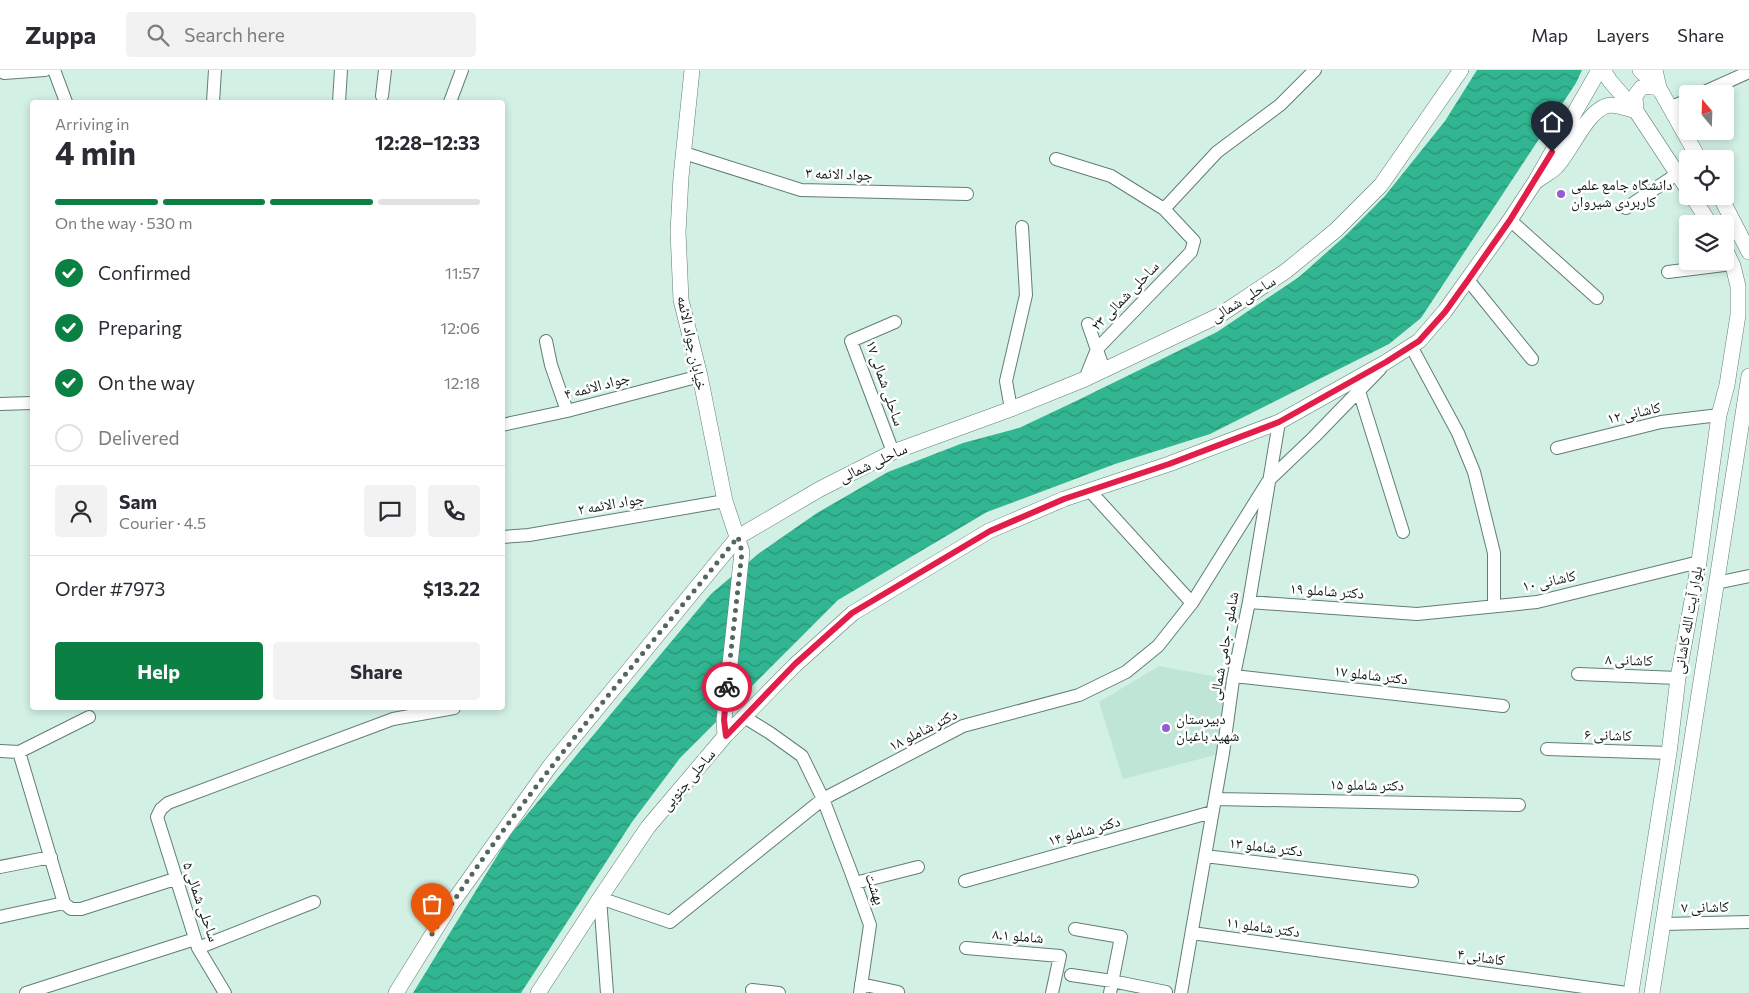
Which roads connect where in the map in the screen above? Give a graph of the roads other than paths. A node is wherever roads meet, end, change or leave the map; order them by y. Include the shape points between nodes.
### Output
1 (45, 70) edge
2 (54, 70) edge
3 (215, 70) edge
4 (341, 70) edge
5 (385, 70) edge
6 (462, 70) edge
7 (692, 70) edge
8 (1315, 70) edge
9 (1462, 70) edge
10 (1601, 70) edge
11 (1640, 70) edge
12 (1655, 70) edge
13 (1749, 72) edge
14 (4, 73) dead end
15 (1720, 85) edge
16 (1659, 88) junction
17 (382, 96) dead end
18 (65, 100) edge
19 (213, 100) edge
20 (339, 100) edge
21 (451, 100) edge
22 (1679, 104) edge
23 (1671, 107) junction
24 (1636, 111) junction
25 (1694, 150) edge
26 (684, 153) junction
27 (1056, 160) dead end
28 (1677, 174) junction
29 (1679, 177) edge
30 (1535, 182) junction
31 (967, 194) dead end
32 (1725, 205) edge
33 (1626, 208) dead end
34 (1164, 209) junction
35 (1510, 220) junction
36 (1022, 227) dead end
37 (1749, 252) edge
38 (1684, 270) edge
39 (1734, 270) edge
40 (1668, 272) dead end
41 (1468, 280) junction
42 (1596, 298) dead end
43 (895, 322) dead end
44 (1088, 324) dead end
45 (546, 341) dead end
46 (1411, 346) junction
47 (1097, 349) junction
48 (1532, 359) dead end
49 (1386, 362) junction
50 (1104, 370) junction
51 (700, 376) junction
52 (1749, 376) edge
53 (1085, 379) junction
54 (1359, 391) junction
55 (30, 403) edge
56 (0, 404) edge
57 (1011, 409) junction
58 (567, 411) junction
59 (1719, 415) junction
60 (1279, 422) junction
61 (505, 424) edge
62 (1557, 448) dead end
63 (893, 452) junction
64 (1270, 480) junction
65 (1090, 490) junction
66 (725, 501) junction
67 (1402, 532) dead end
68 (505, 537) edge
69 (740, 545) junction
70 (1699, 562) junction
71 (1749, 576) edge
72 (1716, 583) junction
73 (1248, 602) junction
74 (1192, 603) junction
75 (1494, 606) junction
76 (1403, 613) joint
77 (1578, 674) dead end
78 (1234, 676) junction
79 (1678, 678) junction
80 (1503, 706) dead end
81 (443, 710) edge
82 (89, 717) dead end
83 (744, 717) junction
84 (726, 736) junction
85 (1546, 749) dead end
86 (0, 751) edge
87 (19, 752) junction
88 (1669, 753) junction
89 (1215, 799) junction
90 (823, 800) junction
91 (1519, 805) dead end
92 (1212, 812) junction
93 (1205, 856) junction
94 (51, 857) junction
95 (918, 866) dead end
96 (0, 867) edge
97 (175, 878) junction
98 (965, 881) dead end
99 (1412, 881) dead end
100 (855, 883) junction
101 (600, 898) junction
102 (314, 902) dead end
103 (64, 903) junction
104 (0, 918) edge
105 (1749, 922) edge
106 (1663, 924) junction
107 (1076, 929) dead end
108 (1192, 933) junction
109 (197, 944) junction
110 (966, 948) dead end
111 (1331, 952) joint
112 (1071, 975) dead end
113 (1111, 987) edge
114 (860, 988) edge
115 (752, 990) dead end
116 (898, 992) edge
117 (1166, 992) edge
118 (26, 993) edge
119 (225, 993) edge
120 (396, 993) edge
121 (538, 993) edge
122 (607, 993) edge
123 (779, 993) edge
124 (1052, 993) edge
125 (1182, 993) edge
126 (1629, 993) edge
127 (1652, 993) edge

1 - 14 street
2 - 18 street
3 - 19 street
4 - 20 street
5 - 17 street
6 - 21 street
7 - 26 street, خیابان جواد الائمه
8 - 34 street via 1280,105 1216,152
9 - 50 street, ساحلی شمالی via 1381,185 1336,230 1286,270 1220,315
10 - 24 street
10 - 30 street, ساحلی جنوبی
11 - 16 street
12 - 16 street
13 - 15 street
16 - 23 street
16 - 24 street via 1641,88 1635,96
22 - 23 street
23 - 25 street
24 - 28 street
24 - 30 street via 1616,105 1606,106 1596,113 1582,128 1557,167
26 - 31 street, جواد الائمه ۳ via 801,190
26 - 51 street, خیابان جواد الائمه via 678,232 681,300
27 - 34 street via 1112,176
28 - 29 street
28 - 33 street
30 - 35 street, ساحلی جنوبی
32 - 37 street
34 - 47 street, ساحلی شمالی ۲۳ via 1194,241 1191,252
35 - 41 street, ساحلی جنوبی
35 - 42 street
36 - 57 street via 1026,295 1006,381
38 - 40 street
39 - 59 street, بلوار آیت الله کاشانی via 1738,286 1738,316
41 - 46 street, ساحلی جنوبی via 1445,312
41 - 48 street
43 - 63 street, ساحلی شمالی ۱۷ via 851,341
44 - 47 street
45 - 58 street
46 - 49 street, ساحلی جنوبی
46 - 75 street via 1458,433 1474,472 1494,553
47 - 50 street
47 - 53 street, ساحلی شمالی ۲۳
49 - 54 street
49 - 60 street, ساحلی جنوبی
50 - 53 street, ساحلی شمالی
51 - 58 street, جواد الائمه ۴
51 - 66 street, خیابان جواد الائمه
52 - 72 street, بلوار آیت الله کاشانی
53 - 57 street, ساحلی شمالی
54 - 64 street
54 - 67 street
55 - 56 street
57 - 63 street, ساحلی شمالی
58 - 61 street, جواد الائمه ۴
59 - 62 street, کاشانی ۱۲ via 1661,422
59 - 70 street, بلوار آیت الله کاشانی
60 - 64 street, شاملو - جامی شمالی
60 - 65 street, ساحلی جنوبی
63 - 69 street, ساحلی شمالی via 820,488
64 - 73 street, شاملو - جامی شمالی
64 - 74 street, دکتر شاملو ۱۸
65 - 74 street
65 - 83 street, ساحلی جنوبی via 990,531 852,613 795,664
66 - 68 street, جواد الائمه ۲
66 - 69 street, خیابان جواد الائمه
69 - 84 street via 724,720
69 - 120 street, ساحلی شمالی via 550,766 450,906
70 - 75 street, کاشانی ۱۰ via 1537,602
70 - 79 street, بلوار آیت الله کاشانی
71 - 72 street
72 - 106 street, بلوار آیت الله کاشانی
73 - 76 street, دکتر شاملو ۱۹
73 - 78 street, شاملو - جامی شمالی
74 - 90 street, دکتر شاملو ۱۸ via 1158,646 1126,672 1079,695 963,726
75 - 76 street, کاشانی ۱۰
77 - 79 street, کاشانی ۸
78 - 80 street, دکتر شاملو ۱۷
78 - 89 street, شاملو - جامی شمالی
79 - 88 street, بلوار آیت الله کاشانی
81 - 97 street, ساحلی شمالی ۵ via 393,719 168,803 157,817
82 - 87 street
83 - 84 street, ساحلی جنوبی
83 - 90 street, بهشت via 802,756
84 - 101 street, ساحلی جنوبی via 648,827
85 - 88 street, کاشانی ۶
86 - 87 street
87 - 94 street
88 - 126 street, بلوار آیت الله کاشانی
89 - 91 street, دکتر شاملو ۱۵
89 - 92 street, شاملو - جامی شمالی
90 - 100 street, بهشت
90 - 101 street, دکتر شاملو ۱۸ via 670,922
92 - 93 street, شاملو - جامی شمالی
92 - 98 street, دکتر شاملو ۱۴
93 - 99 street, دکتر شاملو ۱۳
93 - 108 street, شاملو - جامی شمالی
94 - 96 street
94 - 103 street
95 - 100 street
97 - 103 street via 81,909 71,909
97 - 109 street, ساحلی شمالی ۵
100 - 114 street, بهشت via 870,925
101 - 121 street, ساحلی جنوبی
101 - 122 street
102 - 109 street
103 - 104 street
105 - 106 street, کاشانی ۷
106 - 127 street, بلوار آیت الله کاشانی
107 - 113 street via 1121,937
108 - 111 street, دکتر شاملو ۱۱
108 - 125 street, شاملو - جامی شمالی
109 - 118 street
109 - 119 street, ساحلی شمالی ۵
110 - 124 street, شاملو ۸.۱ via 1060,956
111 - 126 street, کاشانی ۴
112 - 113 street
113 - 117 street
114 - 116 street
115 - 123 street

